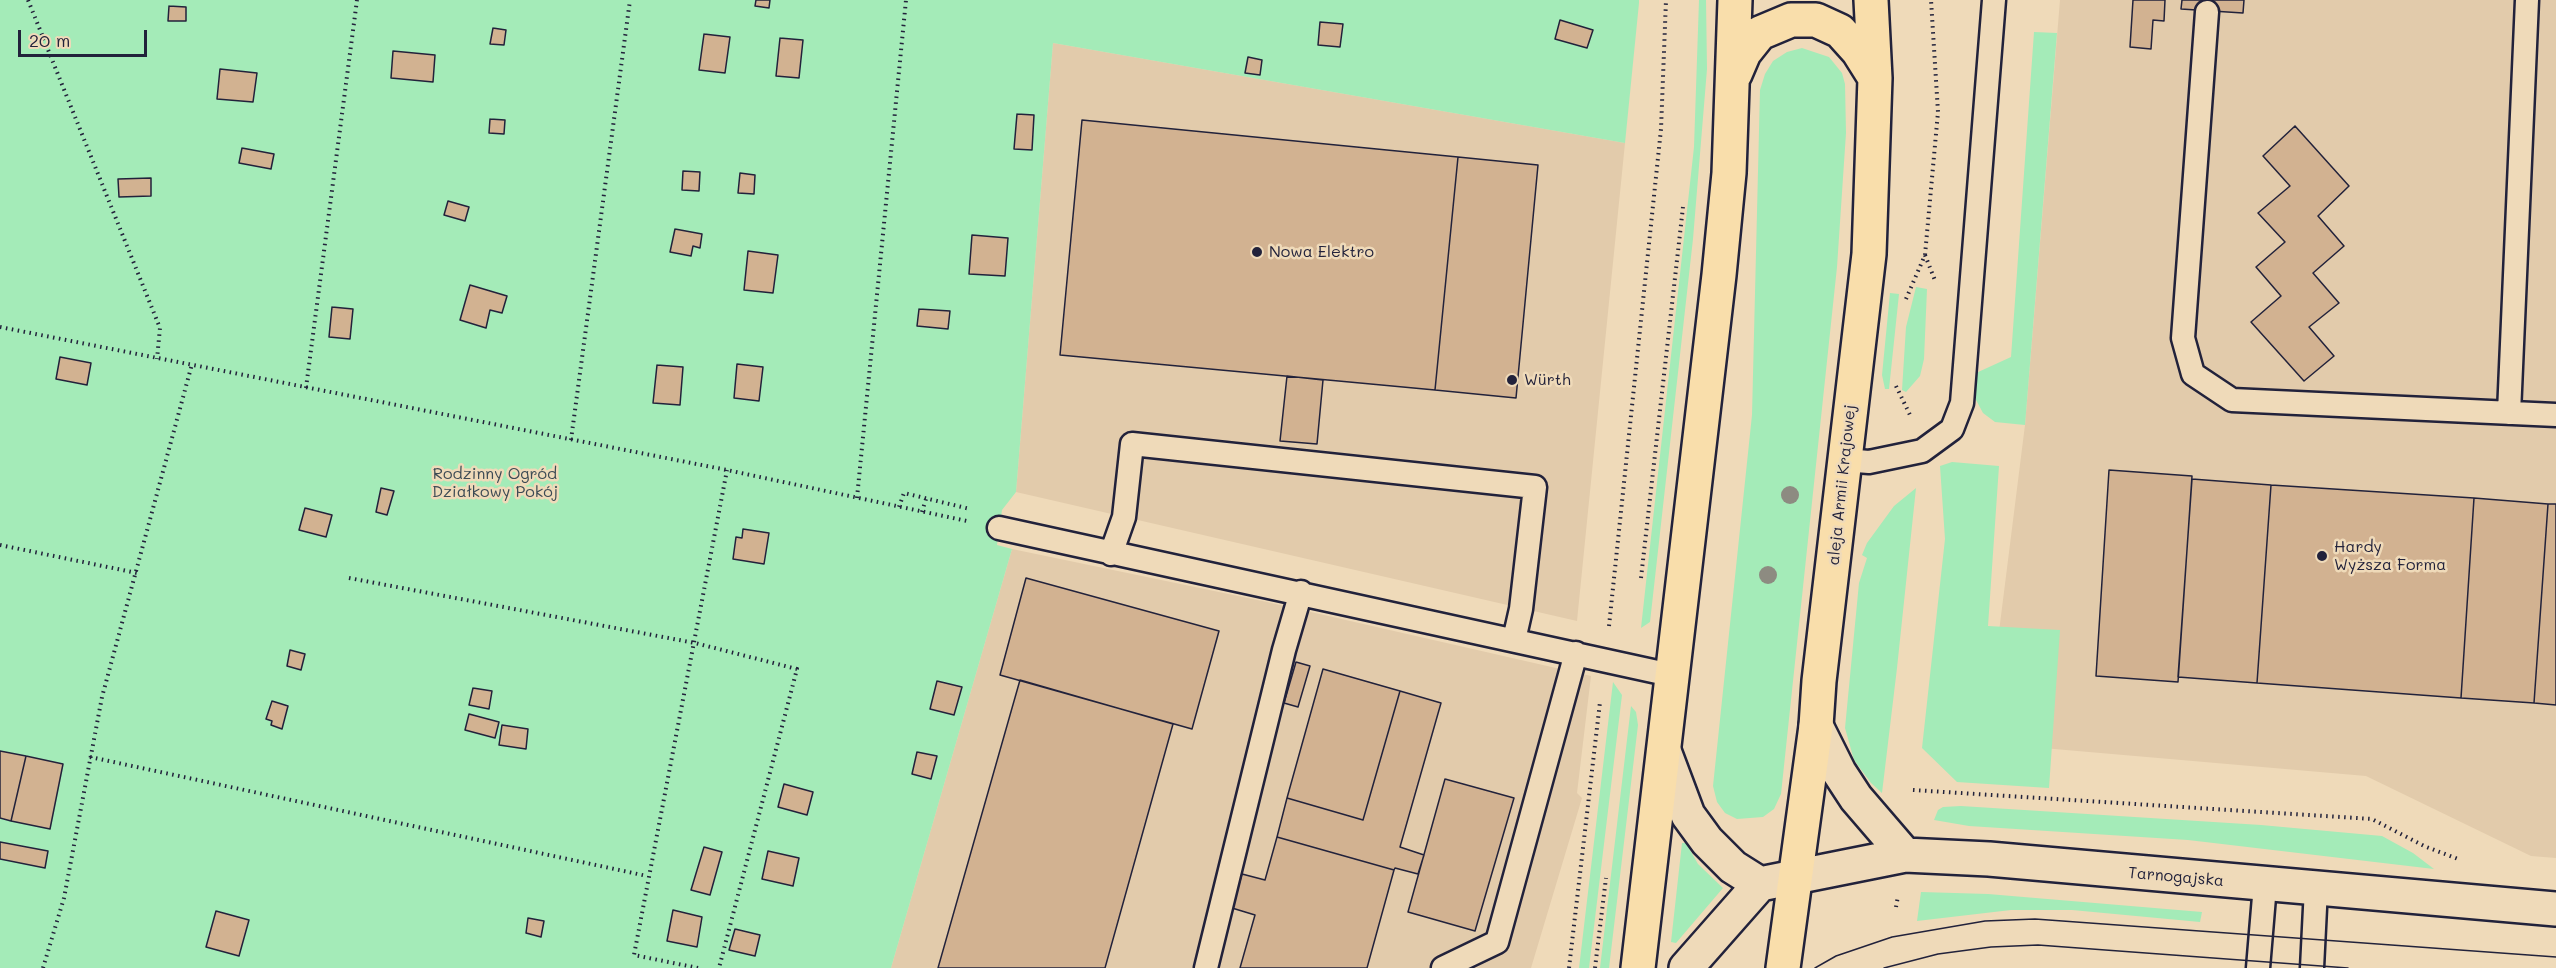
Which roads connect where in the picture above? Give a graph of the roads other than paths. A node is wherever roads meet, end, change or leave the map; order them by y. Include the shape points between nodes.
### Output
1 (1735, 0) edge
2 (1871, 0) edge
3 (1994, 0) edge
4 (2527, 0) edge
5 (2207, 12) dead end
6 (1734, 77) junction
7 (1875, 78) junction
8 (2509, 413) junction
9 (2556, 415) edge
10 (1844, 460) junction
11 (999, 528) road end
12 (1111, 554) junction
13 (1302, 592) junction
14 (1514, 640) junction
15 (1576, 652) junction
16 (1671, 675) junction
17 (1816, 726) junction
18 (1664, 751) junction
19 (1905, 855) junction
20 (1798, 876) junction
21 (1760, 885) junction
22 (2265, 885) junction
23 (2316, 888) junction
24 (2556, 909) edge
25 (1206, 968) edge
26 (1443, 968) edge
27 (1638, 968) edge
28 (1686, 968) edge
29 (1783, 968) edge
30 (2258, 968) edge
31 (2312, 968) edge

1 - 6 main road
2 - 7 main road, aleja Armii Krajowej
3 - 10 lane via 1962,404 1952,429 1922,451 1869,462
4 - 8 lane
5 - 8 lane via 2183,338 2193,374 2232,400
6 - 7 main road via 1744,54 1760,33 1791,20 1816,20 1840,31
6 - 16 main road via 1718,287
7 - 10 main road, aleja Armii Krajowej via 1869,254
8 - 9 lane
10 - 17 main road, aleja Armii Krajowej
11 - 12 lane
12 - 13 lane
12 - 14 lane via 1124,517 1132,444 1535,488
13 - 14 lane
13 - 25 lane via 1284,650
14 - 15 lane
15 - 16 lane
15 - 26 lane via 1497,942
16 - 18 main road
17 - 19 street via 1856,798
17 - 20 main road, aleja Armii Krajowej
18 - 21 street via 1688,815 1733,867
18 - 27 main road
19 - 20 street, Tarnogajska
19 - 22 street, Tarnogajska
20 - 21 street, Tarnogajska
20 - 29 main road, aleja Armii Krajowej
21 - 28 street
22 - 23 street, Tarnogajska
22 - 30 lane
23 - 24 street, Tarnogajska
23 - 31 lane

